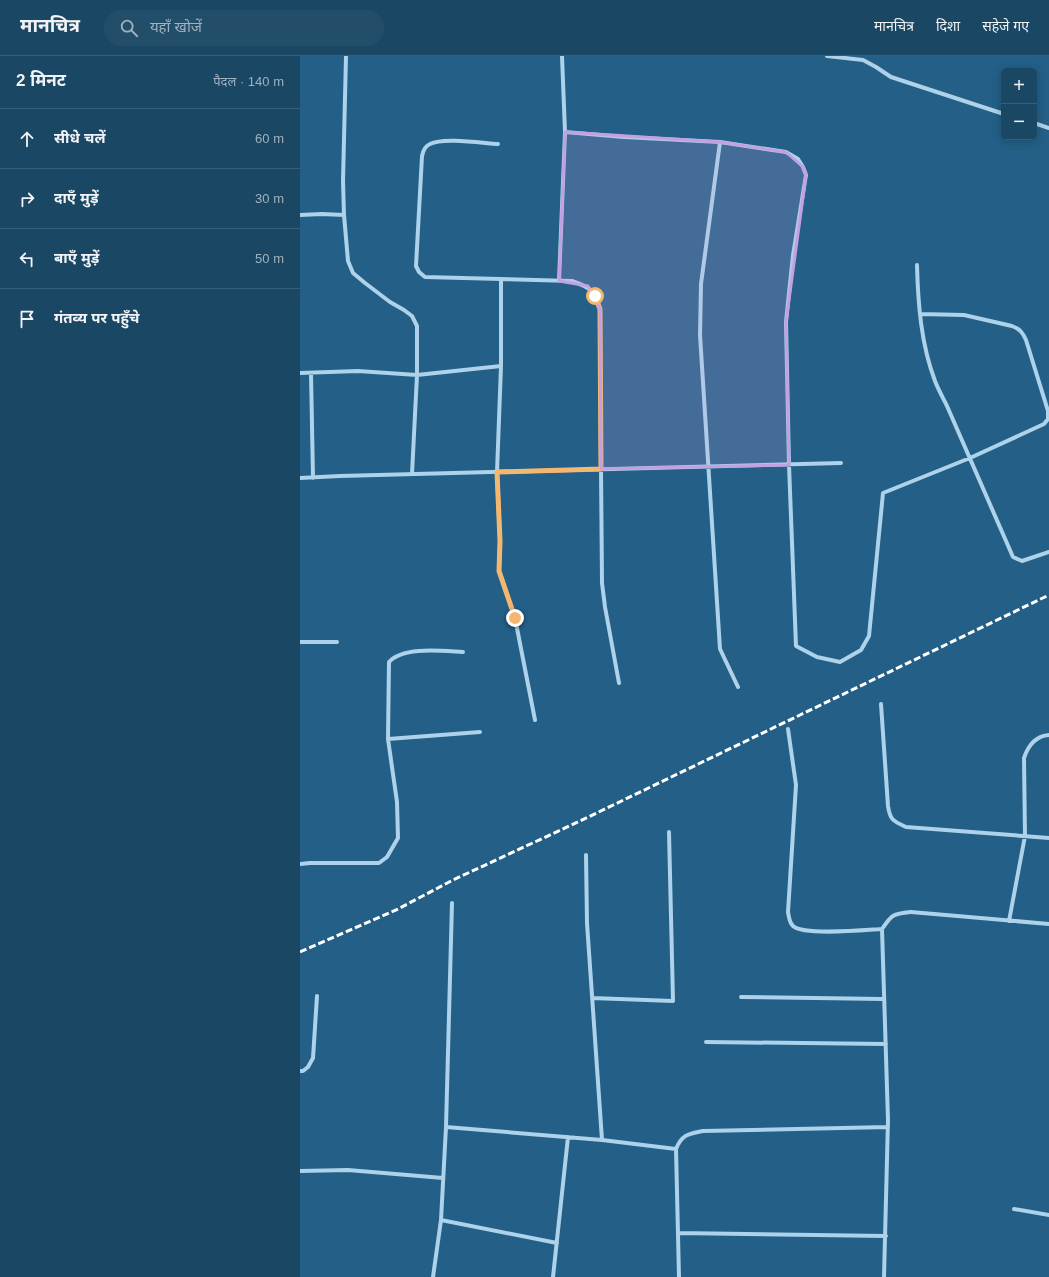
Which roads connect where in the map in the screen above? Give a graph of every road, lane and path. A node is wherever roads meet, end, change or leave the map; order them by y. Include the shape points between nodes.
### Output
1 (346, 56) edge
2 (562, 56) edge
3 (827, 56) edge
4 (1001, 113) edge
5 (1037, 124) edge
6 (1049, 128) edge
7 (565, 132) junction
8 (720, 142) junction
9 (498, 144) dead end
10 (300, 215) edge
11 (344, 216) junction
12 (917, 265) dead end
13 (500, 279) junction
14 (559, 281) junction
15 (920, 314) junction
16 (501, 366) junction
17 (311, 372) junction
18 (300, 373) edge
19 (417, 374) junction
20 (970, 458) junction
21 (841, 463) dead end
22 (789, 465) junction
23 (708, 466) junction
24 (601, 469) junction
25 (497, 472) junction
26 (412, 474) junction
27 (300, 478) edge
28 (313, 478) junction
29 (1049, 552) edge
30 (300, 642) edge
31 (337, 642) dead end
32 (464, 652) dead end
33 (619, 683) dead end
34 (738, 687) dead end
35 (882, 704) dead end
36 (535, 720) dead end
37 (788, 729) dead end
38 (480, 732) dead end
39 (1049, 735) edge
40 (388, 739) junction
41 (669, 832) dead end
42 (1025, 836) junction
43 (1049, 838) edge
44 (586, 855) dead end
45 (300, 864) edge
46 (452, 903) dead end
47 (1009, 921) junction
48 (1049, 924) edge
49 (882, 929) junction
50 (316, 996) dead end
51 (741, 997) dead end
52 (592, 998) junction
53 (884, 998) junction
54 (706, 1042) dead end
55 (886, 1044) junction
56 (300, 1071) edge
57 (446, 1127) junction
58 (888, 1127) junction
59 (568, 1138) junction
60 (602, 1140) junction
61 (676, 1149) junction
62 (300, 1171) edge
63 (443, 1178) junction
64 (1014, 1209) dead end
65 (1049, 1215) edge
66 (441, 1220) junction
67 (678, 1232) junction
68 (886, 1236) junction
69 (557, 1243) junction
70 (433, 1277) edge
71 (553, 1277) edge
72 (679, 1277) edge
73 (884, 1277) edge

1 - 11 street
2 - 7 street
3 - 4 street via 863,60 891,77
5 - 6 street
7 - 8 street
7 - 14 street
8 - 22 street via 786,152 798,159 806,175 786,322
8 - 23 street via 701,284 700,335
9 - 13 street via 440,140 424,149 416,266 425,277
10 - 11 street
11 - 19 street via 348,261 353,273 412,316 417,326
12 - 15 street
13 - 14 street
13 - 16 street
14 - 24 street via 572,281 588,286 600,309
15 - 20 street via 921,329 935,382
15 - 20 street via 964,315 1012,326 1023,333 1026,340 1048,419 1044,424
16 - 19 street
16 - 25 street
17 - 18 street
17 - 19 street
17 - 28 street
19 - 26 street
20 - 22 street via 883,493 869,636 861,650 840,662 817,657 796,646
20 - 29 street via 1013,557 1022,561
21 - 22 street
22 - 23 street
23 - 24 street
23 - 34 street via 720,649
24 - 25 street
24 - 33 street via 603,589
25 - 26 street
25 - 36 street via 499,571 515,618
26 - 28 street
27 - 28 street
30 - 31 street
32 - 40 street via 415,651 394,656 389,662
35 - 42 street via 888,806 890,816 896,822 906,827
37 - 49 street via 796,785 788,912 790,922 794,927 809,932
38 - 40 street
39 - 42 street via 1034,741 1024,758
40 - 45 street via 399,825 398,838 388,857 379,863
41 - 52 street via 673,1001
42 - 43 street
42 - 47 street
44 - 52 street
46 - 57 street
47 - 48 street
47 - 49 street via 898,913 889,918
49 - 53 street
50 - 56 street via 313,1058 308,1067
51 - 53 street
52 - 60 street
53 - 55 street
54 - 55 street
55 - 58 street
57 - 59 street
57 - 63 street
58 - 61 street via 703,1131 687,1134 679,1140
58 - 68 street
59 - 60 street
59 - 69 street
60 - 61 street
61 - 67 street
62 - 63 street via 348,1170
63 - 66 street
64 - 65 street
66 - 69 street
66 - 70 street
67 - 68 street
67 - 72 street
68 - 73 street
69 - 71 street

